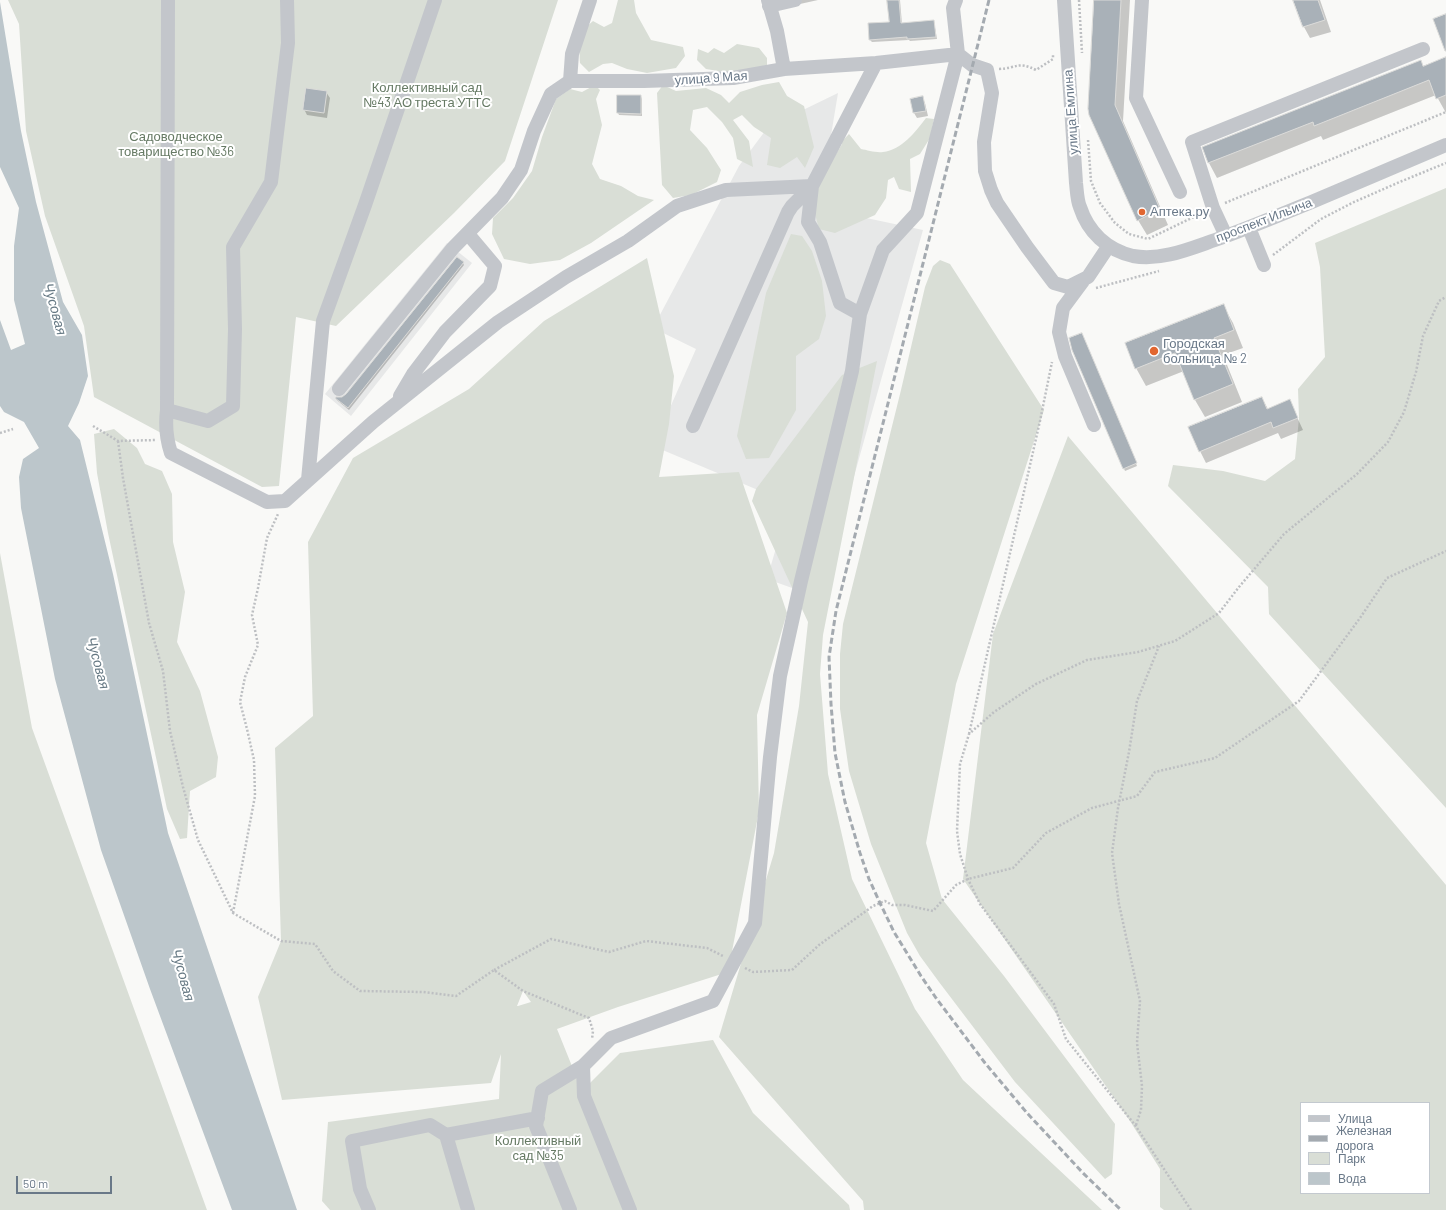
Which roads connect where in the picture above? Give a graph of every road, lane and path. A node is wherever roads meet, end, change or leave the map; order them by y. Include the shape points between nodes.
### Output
1 (168, 0) edge
2 (287, 0) edge
3 (435, 0) edge
4 (590, 0) edge
5 (795, 0) edge
6 (956, 0) edge
7 (1064, 0) edge
8 (1142, 0) edge
9 (768, 3) edge
10 (1423, 48) dead end
11 (958, 54) junction
12 (1052, 59) dead end
13 (876, 63) junction
14 (784, 69) junction
15 (987, 70) junction
16 (570, 81) junction
17 (1446, 112) edge
18 (1446, 145) edge
19 (1446, 164) edge
20 (1091, 181) dead end
21 (812, 186) junction
22 (1180, 192) dead end
23 (1214, 208) junction
24 (1086, 222) joint
25 (1249, 228) junction
26 (468, 234) junction
27 (1226, 236) junction
28 (1108, 247) junction
29 (1264, 265) joint
30 (1162, 270) dead end
31 (1091, 282) junction
32 (1446, 297) edge
33 (860, 314) junction
34 (1053, 361) dead end
35 (339, 389) dead end
36 (395, 404) junction
37 (167, 410) junction
38 (1094, 425) dead end
39 (93, 426) dead end
40 (693, 426) dead end
41 (14, 429) dead end
42 (0, 433) edge
43 (166, 440) junction
44 (118, 441) junction
45 (308, 480) junction
46 (285, 501) junction
47 (1446, 550) edge
48 (1159, 646) junction
49 (969, 734) junction
50 (1119, 800) junction
51 (968, 879) junction
52 (233, 913) junction
53 (734, 962) junction
54 (494, 970) junction
55 (592, 1042) dead end
56 (583, 1066) junction
57 (538, 1118) junction
58 (1136, 1125) junction
59 (446, 1135) junction
60 (369, 1210) edge
61 (468, 1210) edge
62 (570, 1210) edge
63 (630, 1210) edge
64 (1191, 1210) edge

1 - 37 street
2 - 37 street via 288,43 271,182 233,247 234,406 208,421
3 - 45 street via 323,321
4 - 16 street via 572,54
5 - 9 street
6 - 11 street via 953,8
7 - 24 street, улица Емлина via 1076,183 1079,206
8 - 22 street via 1136,98
9 - 14 street via 777,31
10 - 23 street via 1192,142
11 - 13 street, улица 9 Мая
11 - 15 street via 972,65
11 - 33 street via 917,213 883,250
12 - 15 path via 1036,70 1020,64
13 - 14 street, улица 9 Мая
13 - 21 street
14 - 16 street, улица 9 Мая via 733,78
15 - 31 street via 992,93 984,142 985,171 997,203 1054,283 1068,287
16 - 26 street via 551,94 534,131 521,170 502,198
17 - 23 path
18 - 25 street, проспект Ильича
19 - 29 path via 1321,218 1275,252
20 - 23 path via 1100,203 1115,223 1129,234 1148,239
21 - 33 street via 808,222 820,242 840,303
21 - 36 street via 726,190 677,206 628,241 566,277 498,322
21 - 40 street via 788,212
23 - 27 street
24 - 28 street, проспект Ильича
25 - 27 street, проспект Ильича
25 - 29 street
26 - 35 street via 453,248
26 - 36 street via 495,266 490,286 446,332
27 - 28 street, проспект Ильича via 1177,253 1159,256 1133,256
28 - 31 street
30 - 31 path
31 - 38 street via 1076,290 1063,308 1059,332 1065,356
32 - 48 path via 1439,301 1423,336 1404,412 1388,442 1356,474 1284,534 1219,613 1175,641
33 - 53 street via 852,371 780,676 754,923
34 - 49 path
36 - 45 street
37 - 43 street
39 - 44 path
41 - 42 path
43 - 44 path
43 - 46 street via 171,453 267,502
44 - 52 path via 131,528 149,623 163,671 170,731 183,787 198,840
45 - 46 street
46 - 52 path via 267,538 252,615 258,645 245,677 240,702 254,760 255,796
47 - 50 path via 1387,578 1299,701 1215,758 1155,772 1137,796
48 - 49 path via 1087,660 1036,684 994,712
48 - 50 path via 1136,701
49 - 51 path via 960,764 957,831 960,854
50 - 51 path via 1092,808 1046,833 1014,868
50 - 58 path via 1112,853 1123,927 1140,1001 1137,1043 1142,1086 1141,1110
51 - 53 path via 956,885 934,911 892,905 885,901 873,906 819,946 792,970 753,972
51 - 58 path via 980,904 1054,1004 1066,1039
52 - 54 path via 281,941 315,944 333,971 360,991 423,992 456,996
53 - 54 path via 707,948 646,941 609,952 551,939
53 - 56 street via 713,1001 611,1038
54 - 55 path via 522,991 589,1018 593,1031
56 - 57 street via 542,1091
56 - 63 street via 584,1096
57 - 59 street
57 - 62 street via 536,1126
58 - 64 path
59 - 60 street via 430,1125 352,1142 360,1189
59 - 61 street

